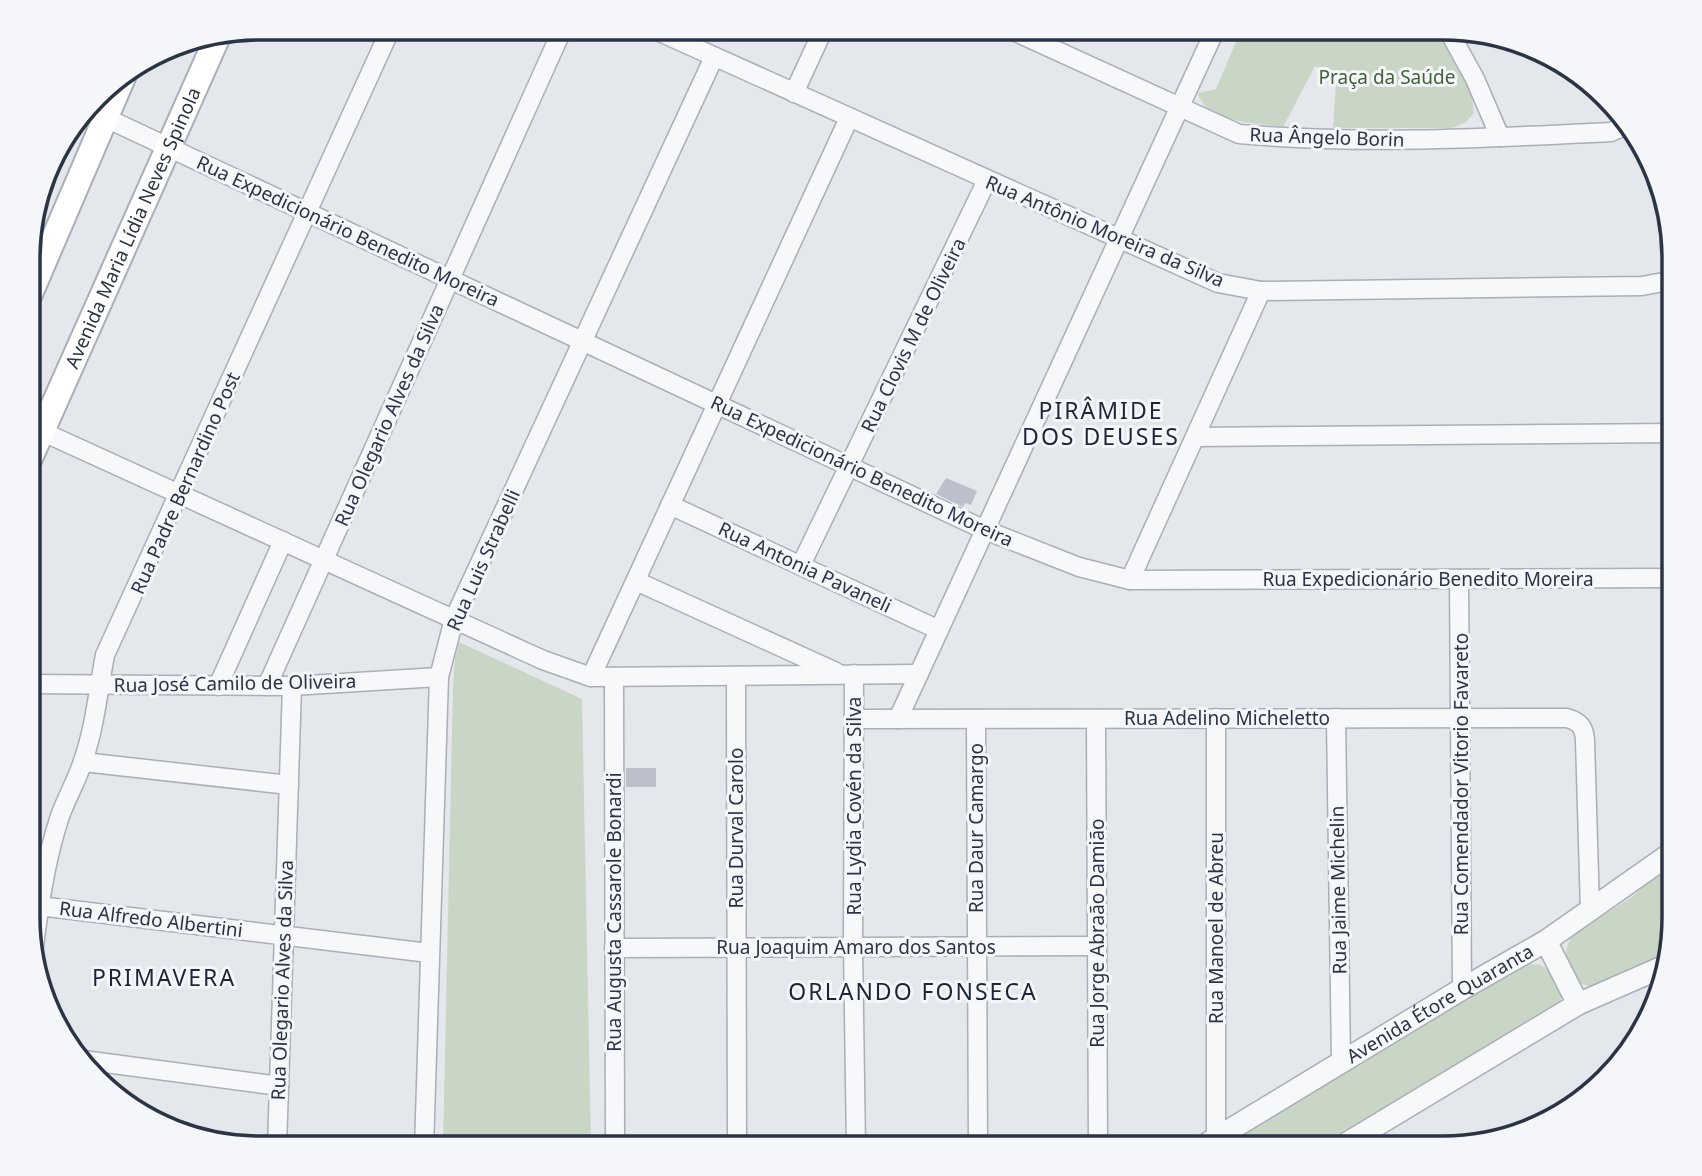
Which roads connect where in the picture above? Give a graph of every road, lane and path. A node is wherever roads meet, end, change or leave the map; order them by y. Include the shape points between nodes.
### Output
1 (386, 40) edge
2 (558, 40) edge
3 (677, 40) edge
4 (818, 40) edge
5 (1035, 41) edge
6 (1210, 41) edge
7 (1454, 41) edge
8 (214, 46) edge
9 (714, 57) junction
10 (794, 93) junction
11 (116, 94) edge
12 (1180, 107) junction
13 (106, 118) junction
14 (849, 118) junction
15 (1618, 129) edge
16 (1500, 137) junction
17 (168, 147) junction
18 (988, 180) junction
19 (308, 212) junction
20 (1118, 240) junction
21 (40, 271) edge
22 (451, 280) junction
23 (1661, 282) edge
24 (1261, 291) junction
25 (583, 342) junction
26 (717, 405) junction
27 (40, 417) edge
28 (40, 430) edge
29 (1661, 433) edge
30 (1195, 437) junction
31 (849, 467) junction
32 (180, 494) junction
33 (670, 505) junction
34 (985, 530) junction
35 (283, 541) junction
36 (323, 560) junction
37 (801, 565) junction
38 (1661, 578) edge
39 (1459, 579) junction
40 (1130, 580) junction
41 (636, 581) junction
42 (454, 619) junction
43 (939, 630) junction
44 (919, 674) junction
45 (848, 675) junction
46 (736, 676) junction
47 (439, 677) junction
48 (591, 677) junction
49 (614, 677) junction
50 (41, 684) edge
51 (99, 684) junction
52 (218, 686) junction
53 (267, 686) junction
54 (292, 687) junction
55 (1216, 718) junction
56 (1336, 718) junction
57 (1460, 718) junction
58 (855, 719) junction
59 (898, 719) junction
60 (976, 719) junction
61 (1096, 719) junction
62 (83, 762) junction
63 (289, 785) junction
64 (1661, 859) edge
65 (41, 896) edge
66 (41, 906) edge
67 (1590, 910) junction
68 (284, 935) junction
69 (1546, 941) junction
70 (977, 946) junction
71 (1097, 946) junction
72 (853, 947) junction
73 (614, 948) junction
74 (737, 948) junction
75 (429, 953) junction
76 (1655, 970) edge
77 (1462, 989) junction
78 (1578, 1004) junction
79 (96, 1062) edge
80 (1341, 1062) junction
81 (279, 1086) junction
82 (277, 1135) edge
83 (425, 1135) edge
84 (615, 1135) edge
85 (737, 1135) edge
86 (856, 1136) edge
87 (978, 1136) edge
88 (1098, 1136) edge
89 (1208, 1136) edge
90 (1218, 1136) edge
91 (1359, 1136) edge

1 - 19 street, Rua Padre Bernardino Post
2 - 22 street, Rua Olegario Alves da Silva
3 - 9 street, Rua Antônio Moreira da Silva
4 - 10 street
5 - 12 street, Rua Ângelo Borin
6 - 12 street
7 - 16 street
8 - 17 main road, Avenida Maria Lídia Neves Spinola
9 - 10 street, Rua Antônio Moreira da Silva
9 - 25 street, Rua Luis Strabelli
10 - 14 street, Rua Antônio Moreira da Silva
11 - 13 main road
12 - 16 street, Rua Ângelo Borin via 1239,134 1281,138 1407,141
12 - 20 street
13 - 17 street, Rua Expedicionário Benedito Moreira
13 - 21 main road
14 - 18 street, Rua Antônio Moreira da Silva
14 - 26 street
15 - 16 street, Rua Ângelo Borin
17 - 19 street, Rua Expedicionário Benedito Moreira
17 - 27 main road, Avenida Maria Lídia Neves Spinola
18 - 20 street, Rua Antônio Moreira da Silva
18 - 31 street, Rua Clovis M de Oliveira
19 - 22 street, Rua Expedicionário Benedito Moreira
19 - 32 street, Rua Padre Bernardino Post
20 - 24 street, Rua Antônio Moreira da Silva via 1218,283
20 - 34 street
22 - 25 street, Rua Expedicionário Benedito Moreira
22 - 36 street, Rua Olegario Alves da Silva
23 - 24 street, Rua Antônio Moreira da Silva
24 - 30 street
25 - 26 street, Rua Expedicionário Benedito Moreira
25 - 42 street, Rua Luis Strabelli
26 - 31 street, Rua Expedicionário Benedito Moreira
26 - 33 street
28 - 32 street
29 - 30 street
30 - 40 street
31 - 34 street, Rua Expedicionário Benedito Moreira
31 - 37 street, Rua Clovis M de Oliveira
32 - 35 street
32 - 51 street, Rua Padre Bernardino Post via 106,655
33 - 37 street, Rua Antonia Pavaneli
33 - 41 street
34 - 40 street, Rua Expedicionário Benedito Moreira via 1079,568
34 - 43 street
35 - 36 street
35 - 52 street
36 - 42 street
36 - 53 street, Rua Olegario Alves da Silva
37 - 43 street, Rua Antonia Pavaneli
38 - 39 street, Rua Expedicionário Benedito Moreira
39 - 40 street, Rua Expedicionário Benedito Moreira
39 - 57 street, Rua Comendador Vitorio Favareto
41 - 45 street
41 - 48 street
42 - 47 street, Rua Luis Strabelli
42 - 48 street
43 - 44 street
44 - 45 street
44 - 59 street
45 - 46 street
45 - 58 street, Rua Lydia Covén da Silva
46 - 49 street
46 - 74 street, Rua Durval Carolo
47 - 54 street, Rua José Camilo de Oliveira
47 - 75 street, Rua Luis Strabelli
48 - 49 street
49 - 73 street, Rua Augusta Cassarole Bonardi
50 - 51 street, Rua José Camilo de Oliveira
51 - 52 street, Rua José Camilo de Oliveira
51 - 62 street, Rua Padre Bernardino Post
52 - 53 street, Rua José Camilo de Oliveira
53 - 54 street, Rua José Camilo de Oliveira
54 - 63 street, Rua Olegario Alves da Silva
55 - 56 street, Rua Adelino Micheletto
55 - 61 street, Rua Adelino Micheletto
55 - 89 street, Rua Manoel de Abreu
56 - 57 street, Rua Adelino Micheletto
56 - 80 street, Rua Jaime Michelin
57 - 67 street, Rua Adelino Micheletto via 1567,718 1582,726
57 - 77 street, Rua Comendador Vitorio Favareto
58 - 59 street, Rua Adelino Micheletto
58 - 72 street, Rua Lydia Covén da Silva
59 - 60 street, Rua Adelino Micheletto
60 - 61 street, Rua Adelino Micheletto
60 - 70 street, Rua Daur Camargo
61 - 71 street, Rua Jorge Abraão Damião
62 - 63 street
62 - 65 street, Rua Padre Bernardino Post via 61,814
63 - 68 street, Rua Olegario Alves da Silva
64 - 67 street, Avenida Étore Quaranta
66 - 68 street, Rua Alfredo Albertini
67 - 69 street, Avenida Étore Quaranta
68 - 75 street, Rua Alfredo Albertini
68 - 81 street, Rua Olegario Alves da Silva
69 - 77 street, Avenida Étore Quaranta
69 - 78 street
70 - 71 street, Rua Joaquim Amaro dos Santos
70 - 72 street, Rua Joaquim Amaro dos Santos
70 - 87 street, Rua Daur Camargo
71 - 88 street, Rua Jorge Abraão Damião
72 - 74 street, Rua Joaquim Amaro dos Santos
72 - 86 street, Rua Lydia Covén da Silva
73 - 74 street, Rua Joaquim Amaro dos Santos
73 - 84 street, Rua Augusta Cassarole Bonardi
74 - 85 street, Rua Durval Carolo
75 - 83 street, Rua Luis Strabelli
76 - 78 street
77 - 80 street, Avenida Étore Quaranta
78 - 91 street
79 - 81 street
80 - 90 street, Avenida Étore Quaranta
81 - 82 street, Rua Olegario Alves da Silva

